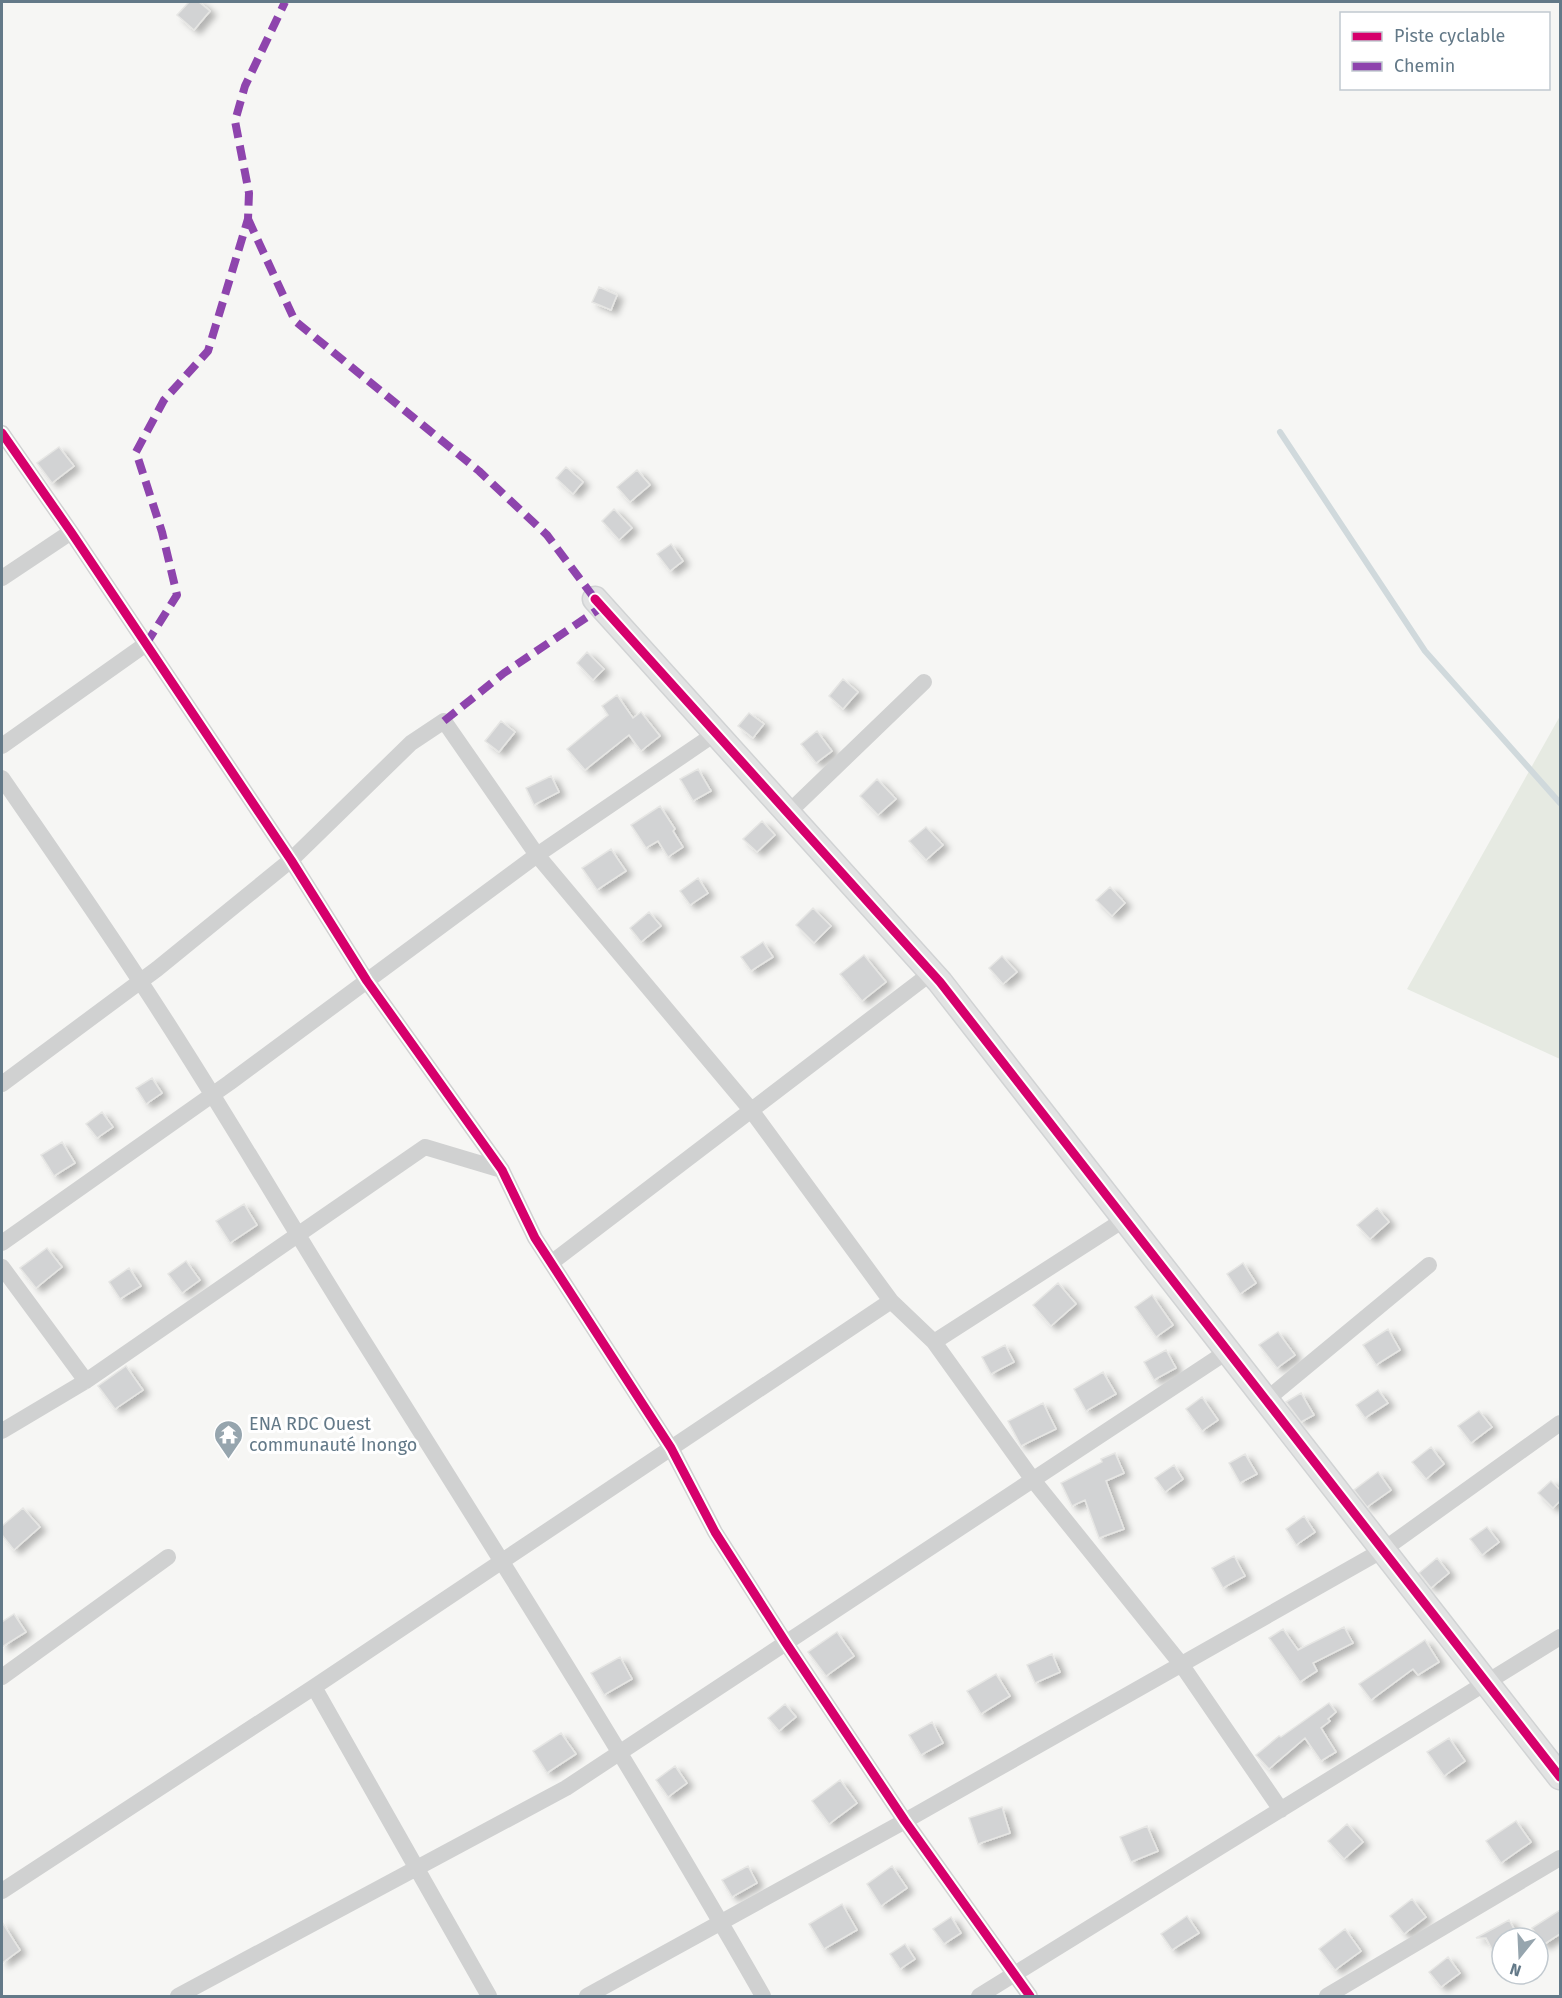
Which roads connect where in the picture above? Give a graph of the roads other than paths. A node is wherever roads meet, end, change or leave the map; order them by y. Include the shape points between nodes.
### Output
1 (2, 433) edge
2 (71, 532) junction
3 (2, 578) edge
4 (595, 599) dead end
5 (146, 644) junction
6 (924, 682) dead end
7 (716, 733) junction
8 (2, 746) edge
9 (2, 778) edge
10 (787, 814) junction
11 (537, 855) junction
12 (291, 860) junction
13 (931, 973) junction
14 (140, 981) junction
15 (367, 981) junction
16 (2, 1084) edge
17 (213, 1095) junction
18 (751, 1110) junction
19 (502, 1170) junction
20 (1125, 1220) junction
21 (297, 1235) junction
22 (2, 1243) edge
23 (551, 1263) junction
24 (1429, 1265) dead end
25 (2, 1267) edge
26 (891, 1301) junction
27 (934, 1342) junction
28 (1228, 1351) junction
29 (86, 1381) junction
30 (1266, 1400) junction
31 (1560, 1423) edge
32 (2, 1431) edge
33 (671, 1448) junction
34 (1033, 1480) junction
35 (1383, 1550) junction
36 (168, 1557) dead end
37 (502, 1561) junction
38 (1560, 1637) edge
39 (786, 1643) junction
40 (1181, 1664) junction
41 (2, 1677) edge
42 (1487, 1683) junction
43 (314, 1687) junction
44 (619, 1753) junction
45 (1560, 1777) edge
46 (1281, 1810) junction
47 (905, 1821) junction
48 (1560, 1858) edge
49 (416, 1869) junction
50 (2, 1891) edge
51 (721, 1922) junction
52 (1015, 1974) junction
53 (178, 1996) edge
54 (489, 1996) edge
55 (587, 1996) edge
56 (764, 1996) edge
57 (979, 1996) edge
58 (1030, 1996) edge
59 (1327, 1996) edge

1 - 2 street
2 - 3 street
2 - 5 street
4 - 7 street
5 - 8 street
5 - 12 street
6 - 10 street
7 - 10 street
7 - 11 street
9 - 14 street
10 - 13 street
11 - 12 street via 444,721 411,743
11 - 15 street
11 - 18 street
12 - 14 street
12 - 15 street
13 - 18 street
13 - 20 street
14 - 16 street
14 - 17 street
15 - 17 street
15 - 19 street
17 - 21 street
17 - 22 street
18 - 23 street
18 - 26 street
19 - 21 street via 425,1148
19 - 23 street
20 - 27 street
20 - 28 street
21 - 29 street
21 - 37 street
23 - 33 street
24 - 30 street
25 - 29 street
26 - 27 street
26 - 33 street
27 - 34 street
28 - 30 street
28 - 34 street
29 - 32 street
30 - 35 street
31 - 35 street
33 - 37 street
33 - 39 street via 715,1532
34 - 39 street
34 - 40 street
35 - 40 street
35 - 42 street
36 - 41 street
37 - 43 street
37 - 44 street
38 - 42 street
39 - 44 street
39 - 47 street
40 - 46 street
40 - 47 street
42 - 45 street
42 - 46 street
43 - 49 street
43 - 50 street
44 - 49 street via 566,1788
44 - 51 street
46 - 52 street
47 - 51 street
47 - 52 street
48 - 59 street
49 - 53 street
49 - 54 street
51 - 55 street
51 - 56 street
52 - 57 street
52 - 58 street

